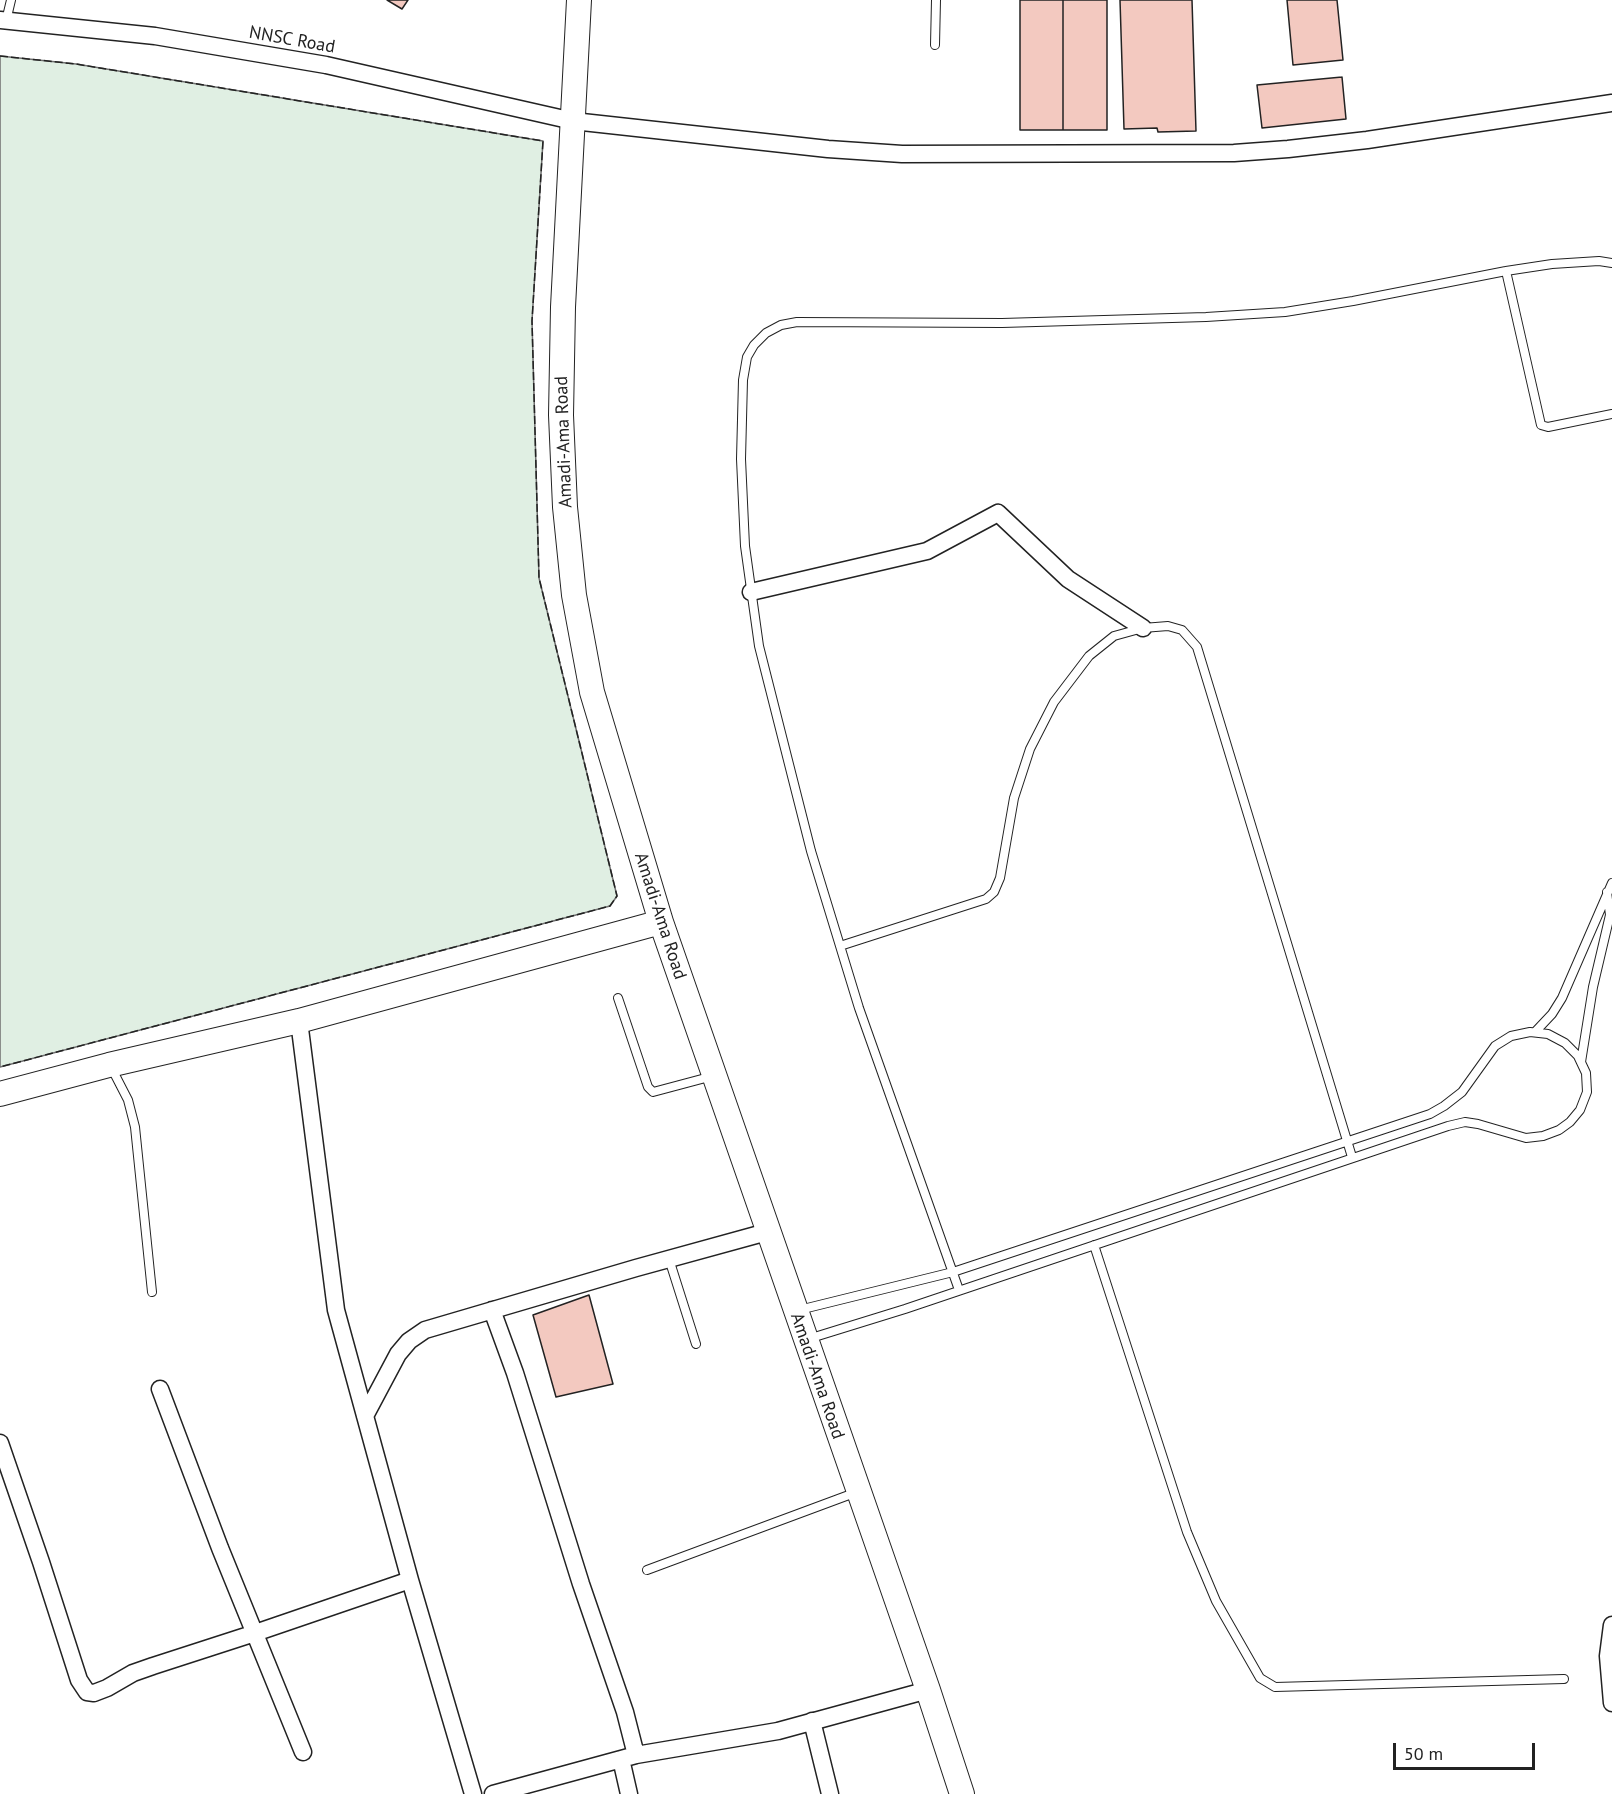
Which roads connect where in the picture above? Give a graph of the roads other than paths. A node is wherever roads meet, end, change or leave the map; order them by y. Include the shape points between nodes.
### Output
1 (11, 0) edge
2 (579, 0) edge
3 (936, 0) edge
4 (3, 21) edge
5 (935, 45) dead end
6 (1612, 104) edge
7 (573, 120) junction
8 (1612, 263) edge
9 (1506, 270) junction
10 (1612, 414) edge
11 (751, 592) junction
12 (1143, 628) junction
13 (1612, 883) edge
14 (1607, 892) junction
15 (661, 922) junction
16 (840, 946) junction
17 (618, 998) dead end
18 (299, 1021) junction
19 (1535, 1032) junction
20 (1581, 1062) junction
21 (109, 1065) junction
22 (713, 1076) junction
23 (0, 1094) edge
24 (1346, 1142) junction
25 (1352, 1157) junction
26 (767, 1232) junction
27 (1094, 1245) junction
28 (669, 1259) junction
29 (953, 1272) junction
30 (959, 1290) junction
31 (152, 1292) dead end
32 (492, 1310) junction
33 (795, 1311) junction
34 (805, 1340) junction
35 (696, 1344) dead end
36 (160, 1389) dead end
37 (365, 1416) junction
38 (0, 1443) edge
39 (857, 1492) junction
40 (647, 1570) dead end
41 (410, 1580) junction
42 (1612, 1625) edge
43 (255, 1633) junction
44 (1564, 1679) dead end
45 (928, 1690) junction
46 (1612, 1696) edge
47 (812, 1721) junction
48 (303, 1752) dead end
49 (628, 1757) junction
50 (473, 1794) edge
51 (493, 1794) edge
52 (629, 1794) edge
53 (830, 1794) edge
54 (962, 1794) edge

1 - 4 lane
2 - 7 street, Amadi-Ama Road
3 - 5 lane
4 - 7 street, NNSC Road via 155,36 326,65
6 - 7 street, NNSC Road via 1367,140 1234,153 902,154
7 - 15 street, Amadi-Ama Road via 562,307 561,415 574,595 592,692
8 - 9 lane
9 - 10 lane via 1541,425 1548,427
9 - 11 lane via 1353,301 1274,312 1070,322 781,325 754,345 747,357 743,380 741,459
11 - 12 street via 927,550 998,513 1068,579
11 - 16 lane via 762,658 811,851
12 - 16 lane via 1114,636 1089,656 1054,702 1030,749 1014,798 994,892 986,899
12 - 24 lane via 1168,626 1182,630 1197,647
13 - 14 lane
14 - 19 lane via 1562,998
14 - 20 lane via 1611,915 1593,987
15 - 18 street
15 - 22 street, Amadi-Ama Road
16 - 29 lane
17 - 22 lane via 653,1092
18 - 21 street
18 - 37 street via 336,1311
19 - 20 lane via 1565,1043
19 - 24 lane via 1511,1036 1495,1046 1462,1092 1444,1106
20 - 25 lane via 1587,1092 1581,1110 1558,1130 1526,1138 1465,1122
21 - 23 street
21 - 31 lane via 128,1100 135,1126
22 - 26 street, Amadi-Ama Road
24 - 25 lane
24 - 29 lane
25 - 27 lane
26 - 28 street
26 - 33 street, Amadi-Ama Road
27 - 30 lane
27 - 44 lane via 1187,1532 1215,1601 1260,1678 1275,1687
28 - 32 street
28 - 35 lane
29 - 30 lane
29 - 33 lane
30 - 34 lane
32 - 37 street via 425,1330 409,1341
32 - 49 street via 625,1712
33 - 34 street, Amadi-Ama Road
34 - 39 street, Amadi-Ama Road
36 - 43 street
37 - 41 street
38 - 43 street via 79,1680 87,1692 94,1693 133,1673
39 - 40 lane
39 - 45 street, Amadi-Ama Road
41 - 43 street
41 - 50 street
42 - 46 street via 1608,1656
43 - 48 street
45 - 47 street
45 - 54 street, Amadi-Ama Road
47 - 49 street via 778,1731
47 - 53 street
49 - 51 street
49 - 52 street

